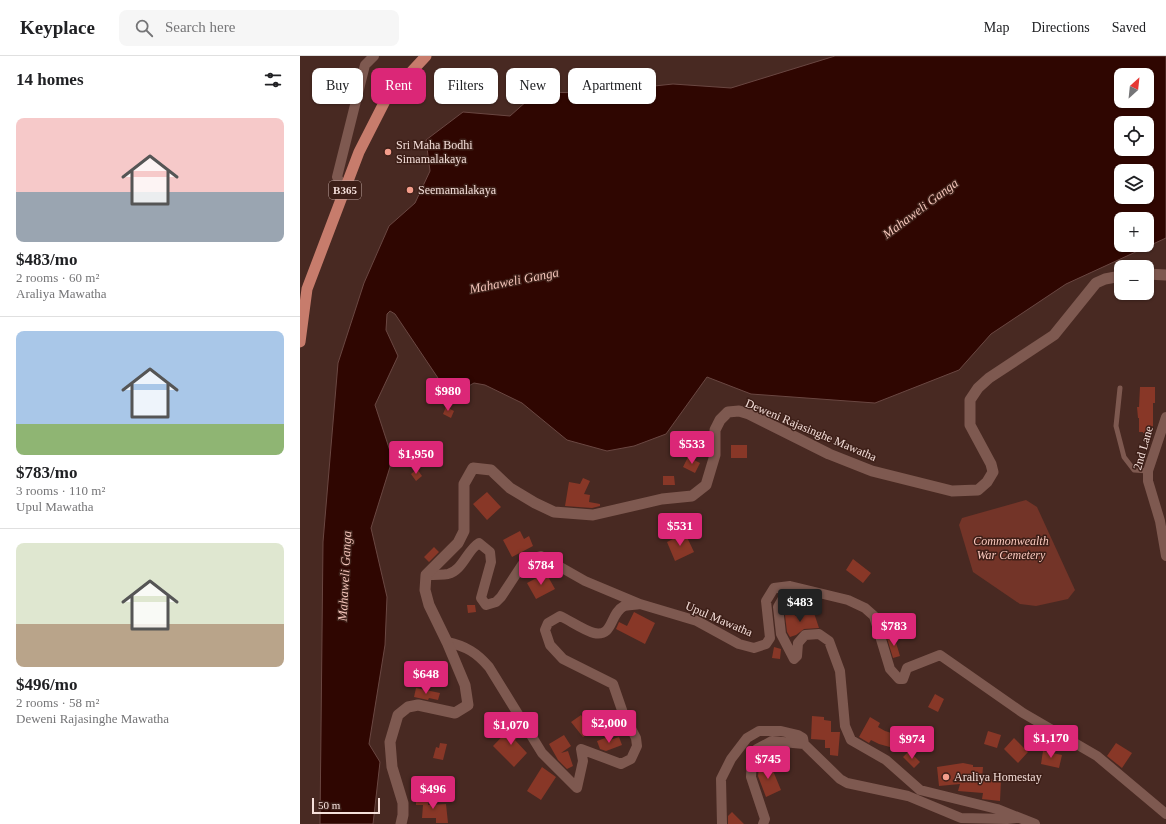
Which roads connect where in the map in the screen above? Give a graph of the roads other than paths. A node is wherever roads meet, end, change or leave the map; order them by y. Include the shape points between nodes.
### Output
1 (374, 56) edge
2 (426, 56) edge
3 (345, 190) junction
4 (1154, 274) edge
5 (1166, 275) edge
6 (1114, 277) edge
7 (300, 342) edge
8 (1120, 388) dead end
9 (1166, 417) edge
10 (1148, 471) junction
11 (1166, 556) edge
12 (426, 575) junction
13 (790, 586) junction
14 (640, 604) junction
15 (447, 642) junction
16 (804, 744) junction
17 (1166, 814) edge
18 (1018, 817) junction
19 (401, 824) edge
20 (722, 824) edge
21 (763, 824) edge
22 (1035, 824) edge

1 - 3 street via 365,65 337,177
2 - 3 main road, B365 via 386,99 359,152
3 - 7 main road, B365 via 306,289
4 - 5 street
6 - 12 street, Deweni Rajasinghe Mawatha via 1096,283 1054,335 989,378 970,400 970,425 993,472 988,482 978,490 952,491 872,471 829,454 749,414 739,411 728,412 715,430 715,455 706,485 692,496 662,499 593,515 554,512 510,488 491,470 474,468 464,484 464,531 458,543
8 - 10 lane via 1116,426 1124,456 1134,470
9 - 10 street, 2nd Lane
10 - 11 street, 2nd Lane
12 - 14 street, Upul Mawatha via 450,573 458,568 473,546 479,543 490,552 491,562 481,598 486,605 502,598 522,565 541,556 585,581
12 - 15 street via 425,590 429,605
13 - 14 street, Upul Mawatha via 774,588 766,601 770,638 766,644 754,648 739,644 697,621
13 - 17 street, Upul Mawatha via 848,600 865,608 874,616 890,669 899,679 902,679 907,668 940,655 1023,713 1097,756
13 - 18 street via 778,607 781,634 794,659 797,656 798,643 805,635 819,634 829,641 840,671 845,726 851,740 886,760 920,790 997,809
14 - 15 street via 624,606 614,615 610,628 603,633 594,633 560,616 548,623 545,630 550,645 562,658 613,684 623,714 636,738 637,746 631,759 621,764 581,749 583,761 577,788 542,753 490,667 480,656 460,644
15 - 19 street via 465,685 468,705 455,713 418,704 398,714 390,742 392,767 403,803
16 - 18 street via 847,784 908,796 961,818
16 - 20 street via 803,738 798,735 781,731 759,731 748,738 731,759 721,779
16 - 21 street via 772,741 757,749 752,758 751,776 765,819
18 - 22 street

